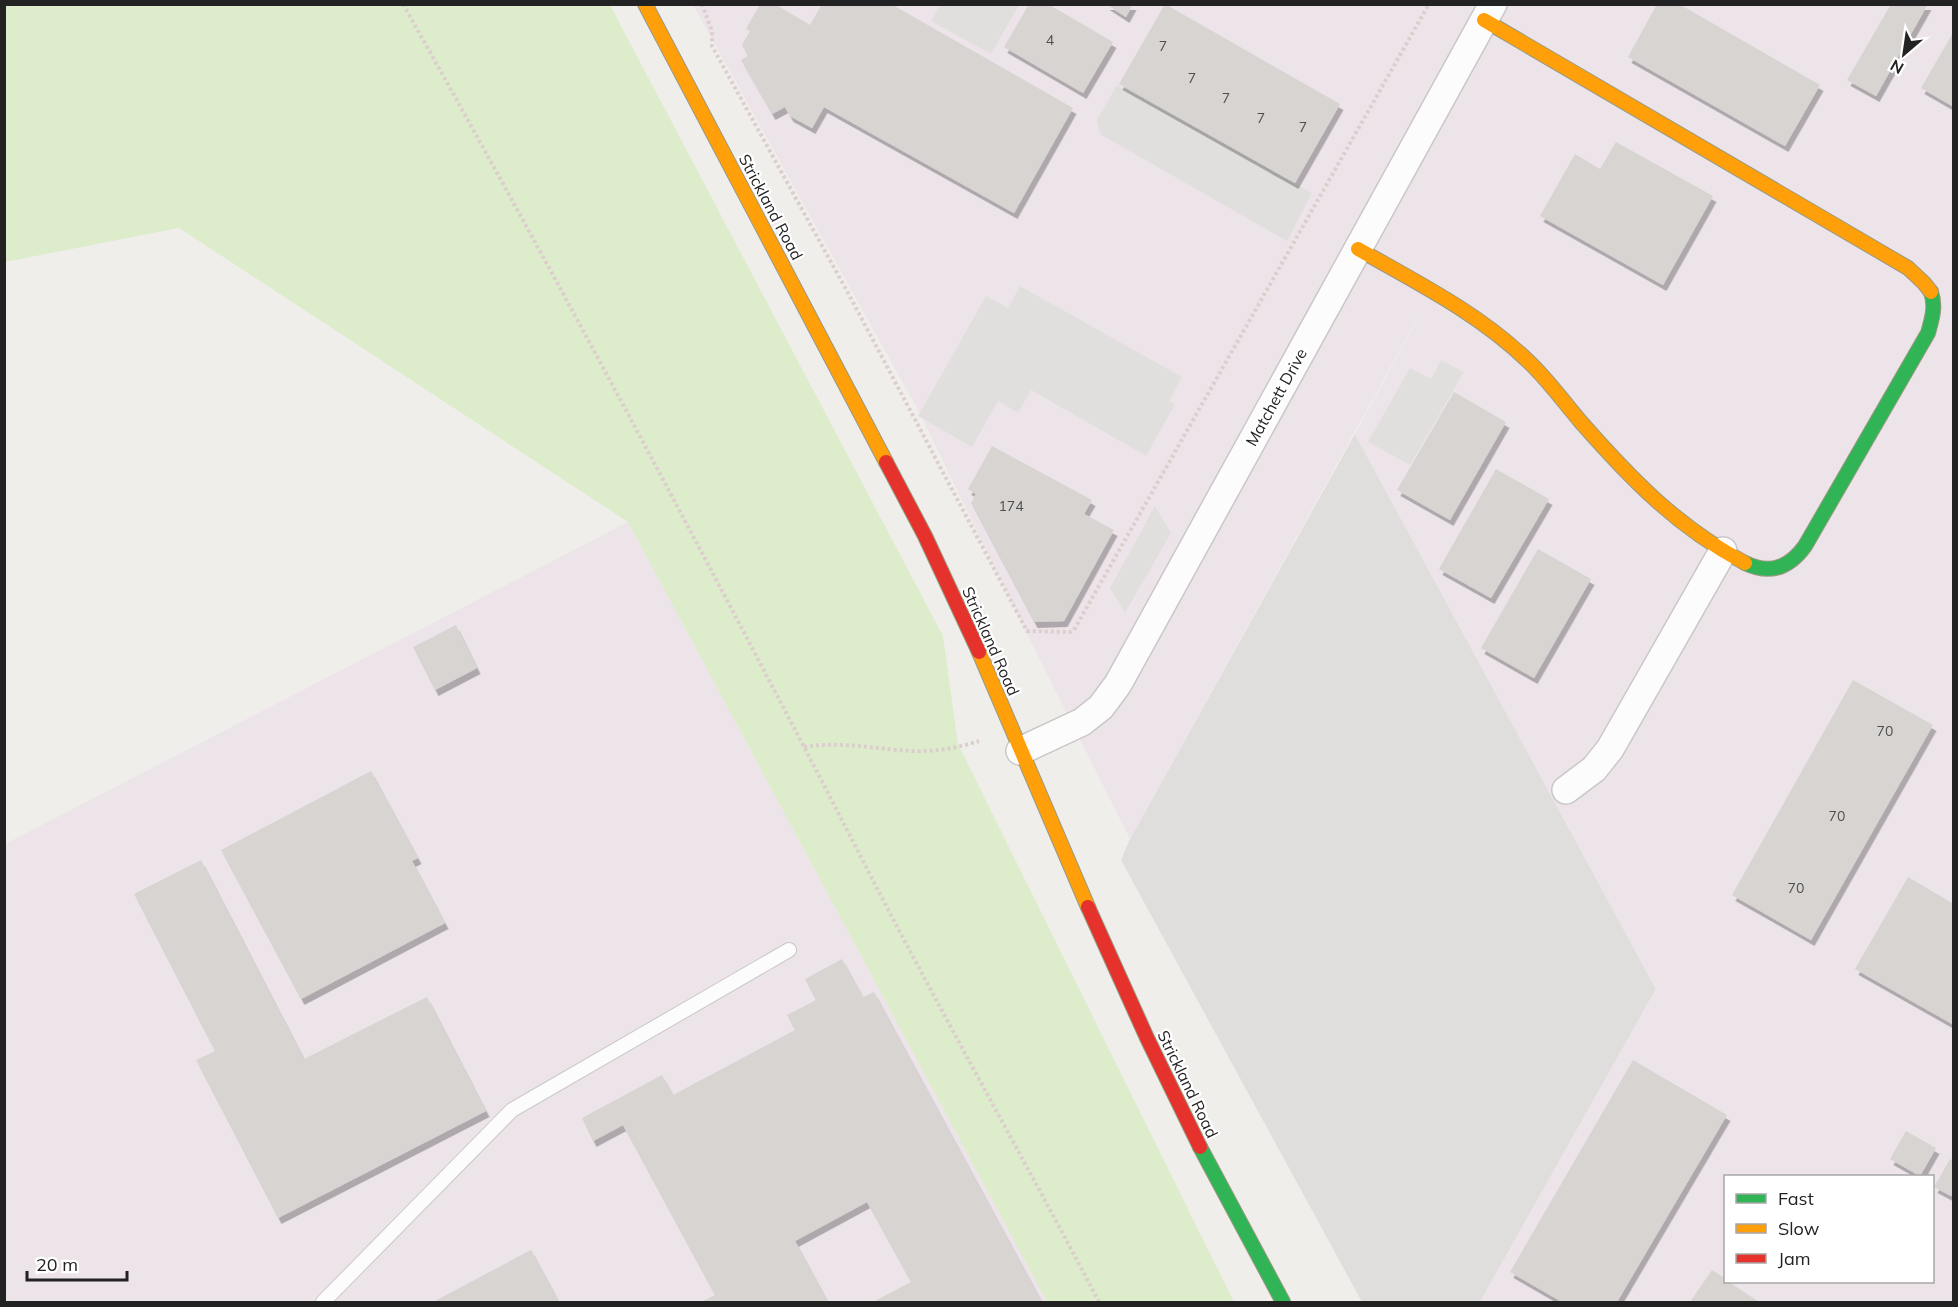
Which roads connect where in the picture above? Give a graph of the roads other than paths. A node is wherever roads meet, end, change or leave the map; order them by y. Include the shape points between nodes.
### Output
1 (645, 4) edge
2 (1488, 12) edge
3 (1358, 249) junction
4 (1723, 552) junction
5 (1016, 741) junction
6 (1566, 790) dead end
7 (789, 950) dead end
8 (323, 1302) edge
9 (1283, 1302) edge

1 - 5 street, Strickland Road via 894,476 951,592
2 - 3 street, Matchett Drive
2 - 4 street via 1908,268 1927,284 1935,299 1928,333 1802,550 1788,565 1773,570 1754,567
3 - 4 street via 1494,331 1529,362 1630,478 1665,511
3 - 5 street, Matchett Drive via 1118,684 1101,707 1082,722
4 - 6 street via 1610,749 1594,769
5 - 9 street, Strickland Road via 1151,1047
7 - 8 lane via 512,1110

